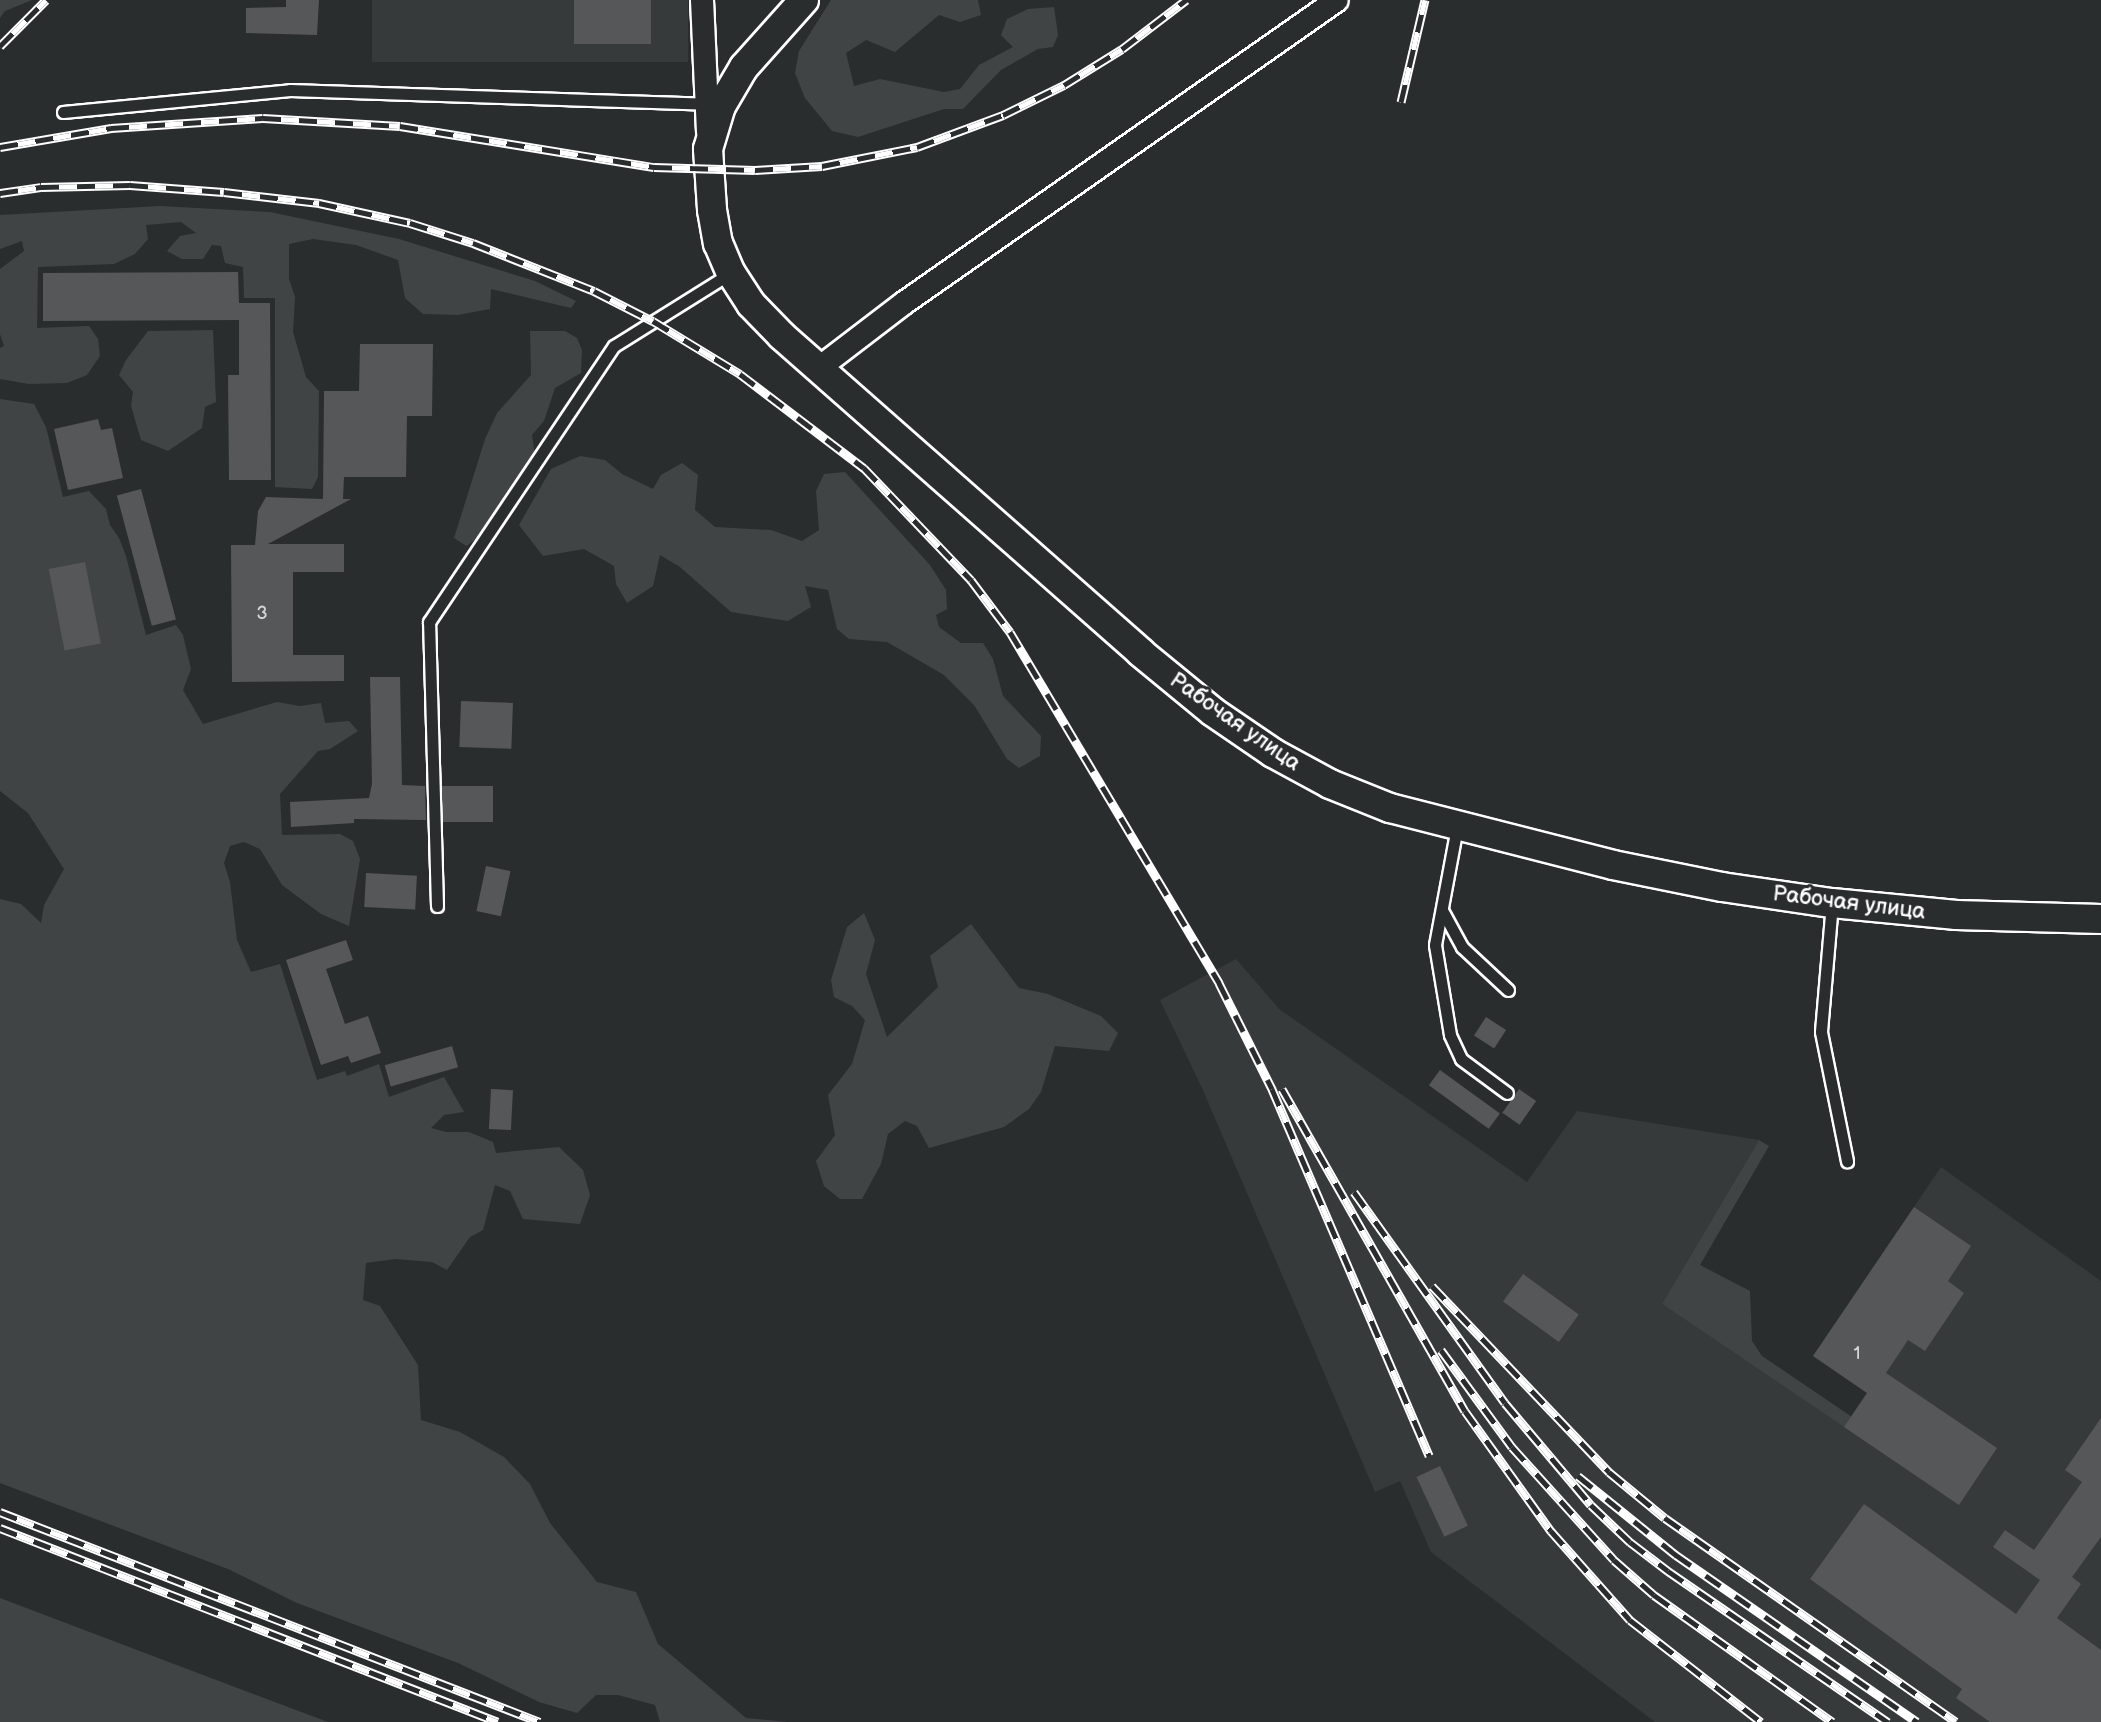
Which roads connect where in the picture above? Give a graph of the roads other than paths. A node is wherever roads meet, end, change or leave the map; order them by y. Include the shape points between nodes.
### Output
1 (702, 0) edge
2 (804, 0) edge
3 (1337, 0) edge
4 (707, 104) junction
5 (63, 112) dead end
6 (708, 149) junction
7 (731, 273) junction
8 (819, 368) junction
9 (1457, 827) junction
10 (1832, 903) junction
11 (437, 906) dead end
12 (1442, 910) junction
13 (2101, 919) edge
14 (1508, 990) dead end
15 (1507, 1093) dead end
16 (1847, 1161) dead end

1 - 4 street, Рабочая улица
2 - 6 street, Рабочая улица via 744,67 721,106
3 - 8 street via 916,294
4 - 5 lane via 290,90
4 - 6 street, Рабочая улица
6 - 7 street, Рабочая улица via 718,243
7 - 8 street, Рабочая улица via 751,304
7 - 11 lane via 614,346 429,622
8 - 9 street, Рабочая улица via 1213,712 1330,784
9 - 10 street, Рабочая улица via 1644,871
9 - 12 lane
10 - 13 street, Рабочая улица via 1956,915
10 - 16 lane via 1821,1032
12 - 14 lane via 1462,947
12 - 15 lane via 1435,945 1450,1035 1461,1059

